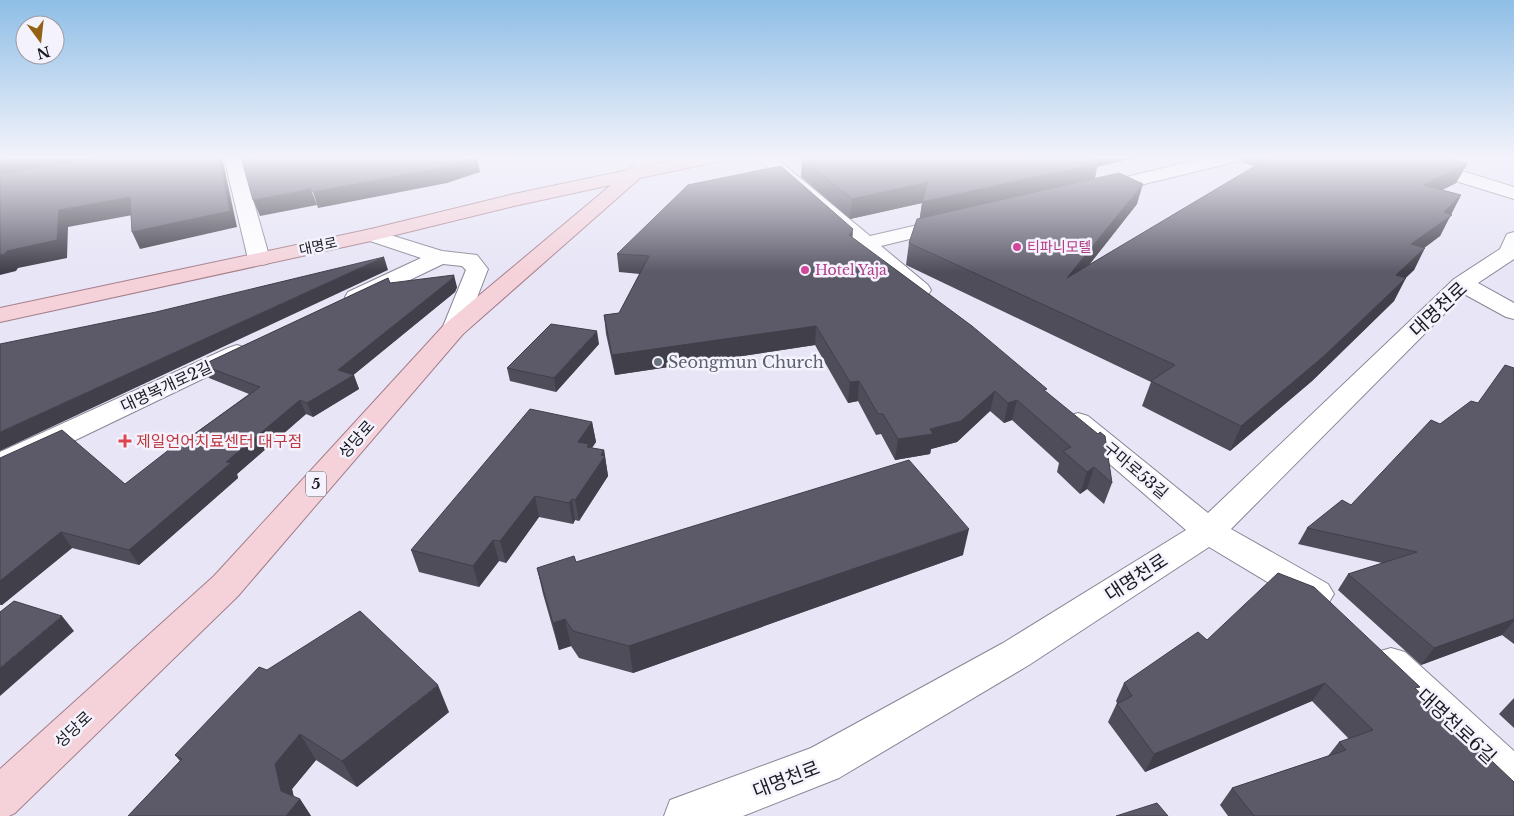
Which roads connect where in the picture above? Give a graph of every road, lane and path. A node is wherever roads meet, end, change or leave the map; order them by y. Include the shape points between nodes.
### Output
1 (242, 195) edge
2 (533, 195) edge
3 (610, 195) edge
4 (807, 195) edge
5 (961, 221) edge
6 (371, 235) junction
7 (1514, 238) edge
8 (864, 244) junction
9 (440, 257) junction
10 (259, 259) junction
11 (1462, 284) junction
12 (332, 308) edge
13 (941, 308) edge
14 (1514, 312) edge
15 (0, 315) edge
16 (454, 329) junction
17 (260, 342) edge
18 (1063, 410) edge
19 (0, 464) edge
20 (1209, 531) junction
21 (1337, 614) edge
22 (1366, 641) edge
23 (1514, 779) edge
24 (0, 798) edge
25 (686, 816) edge

1 - 10 street
2 - 6 main road, 대명로
3 - 16 main road, 성당로 / 5
4 - 8 street
5 - 8 street
6 - 9 street
6 - 10 main road, 대명로
7 - 11 street, 대명천로 via 1510,252
8 - 13 street
9 - 12 street
9 - 16 street via 469,260 477,269
10 - 15 main road, 대명로
11 - 14 street
11 - 20 street, 대명천로
16 - 24 main road, 성당로 / 5 via 226,586
17 - 19 street, 대명복개로2길
18 - 20 street, 구마로53길
20 - 21 street via 1316,594
20 - 25 street, 대명천로 via 1016,654 824,764
22 - 23 street, 대명천로6길

